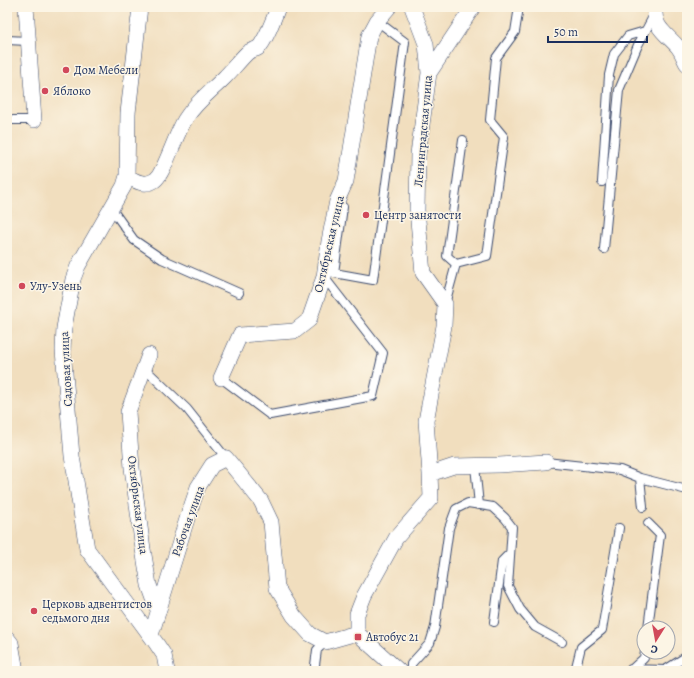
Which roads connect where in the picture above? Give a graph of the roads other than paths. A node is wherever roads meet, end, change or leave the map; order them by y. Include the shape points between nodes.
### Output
1 (26, 7) edge
2 (140, 7) edge
3 (278, 7) edge
4 (389, 7) edge
5 (412, 7) edge
6 (473, 7) edge
7 (519, 7) edge
8 (654, 11) edge
9 (376, 22) junction
10 (646, 31) junction
11 (7, 40) edge
12 (28, 41) junction
13 (687, 64) edge
14 (429, 73) junction
15 (7, 120) edge
16 (34, 120) joint
17 (463, 140) dead end
18 (127, 176) junction
19 (346, 181) junction
20 (602, 182) dead end
21 (111, 208) junction
22 (604, 250) dead end
23 (456, 264) junction
24 (324, 277) junction
25 (239, 293) dead end
26 (445, 304) junction
27 (147, 361) joint
28 (221, 378) joint
29 (226, 458) junction
30 (546, 462) joint
31 (475, 466) junction
32 (430, 474) junction
33 (640, 478) junction
34 (687, 490) edge
35 (479, 505) junction
36 (643, 507) dead end
37 (648, 523) dead end
38 (619, 528) dead end
39 (510, 553) junction
40 (158, 610) junction
41 (649, 620) edge
42 (494, 622) dead end
43 (357, 633) junction
44 (151, 635) junction
45 (7, 638) edge
46 (325, 642) junction
47 (562, 642) dead end
48 (687, 656) edge
49 (642, 660) edge
50 (315, 665) dead end
51 (631, 670) edge
52 (16, 671) edge
53 (167, 671) edge
54 (399, 671) edge
55 (411, 671) edge
56 (576, 671) edge

1 - 12 street
2 - 18 street, Садовая улица via 128,113
3 - 18 street via 273,23 258,48 248,52 186,117 156,180 147,184
4 - 9 street, Октябрьская улица
5 - 14 street, Ленинградская улица via 426,44
6 - 14 street
7 - 23 lane via 515,32 496,58 490,120 504,138 487,256
8 - 10 lane
8 - 13 street via 657,25 679,49
9 - 19 street, Октябрьская улица via 369,36
9 - 19 lane via 405,42 373,280 334,273
10 - 20 lane via 628,36 614,54 609,75
10 - 22 lane via 619,90
11 - 12 lane
12 - 16 street
14 - 26 street, Ленинградская улица via 418,154 417,210 423,273
15 - 16 lane
17 - 23 lane via 447,256
18 - 21 street, Садовая улица
19 - 24 street, Октябрьская улица via 337,201 328,241
21 - 25 lane via 134,240 162,259
21 - 44 street, Садовая улица via 78,266 73,279 64,328 72,456 87,549
23 - 26 lane
24 - 28 street, Октябрьская улица via 309,320 295,331 240,334
24 - 28 lane via 383,353 373,396 270,415
26 - 32 street via 444,326 426,421
27 - 29 lane
27 - 40 street, Октябрьская улица via 128,412 132,468 143,549 149,585
29 - 40 street, Рабочая улица via 212,465 198,487
29 - 46 street via 261,501 271,522 277,588 294,616 310,634
30 - 31 street
30 - 33 lane via 620,470
31 - 32 street via 454,466
31 - 35 lane
32 - 43 street via 431,498 396,538 364,596 358,614
33 - 34 lane
33 - 36 lane
35 - 39 lane via 492,507 512,527
35 - 55 lane via 468,503 456,509 449,528 436,627 430,643 411,664
37 - 41 lane via 660,535
38 - 56 lane via 602,630 581,647
39 - 42 lane via 502,561
39 - 47 lane via 508,586 520,609 535,627
40 - 44 street, Рабочая улица
43 - 46 street
43 - 54 street
44 - 53 street, Садовая улица via 164,655
45 - 52 street via 11,643
46 - 50 lane via 317,650
48 - 51 lane via 665,670
49 - 51 lane

